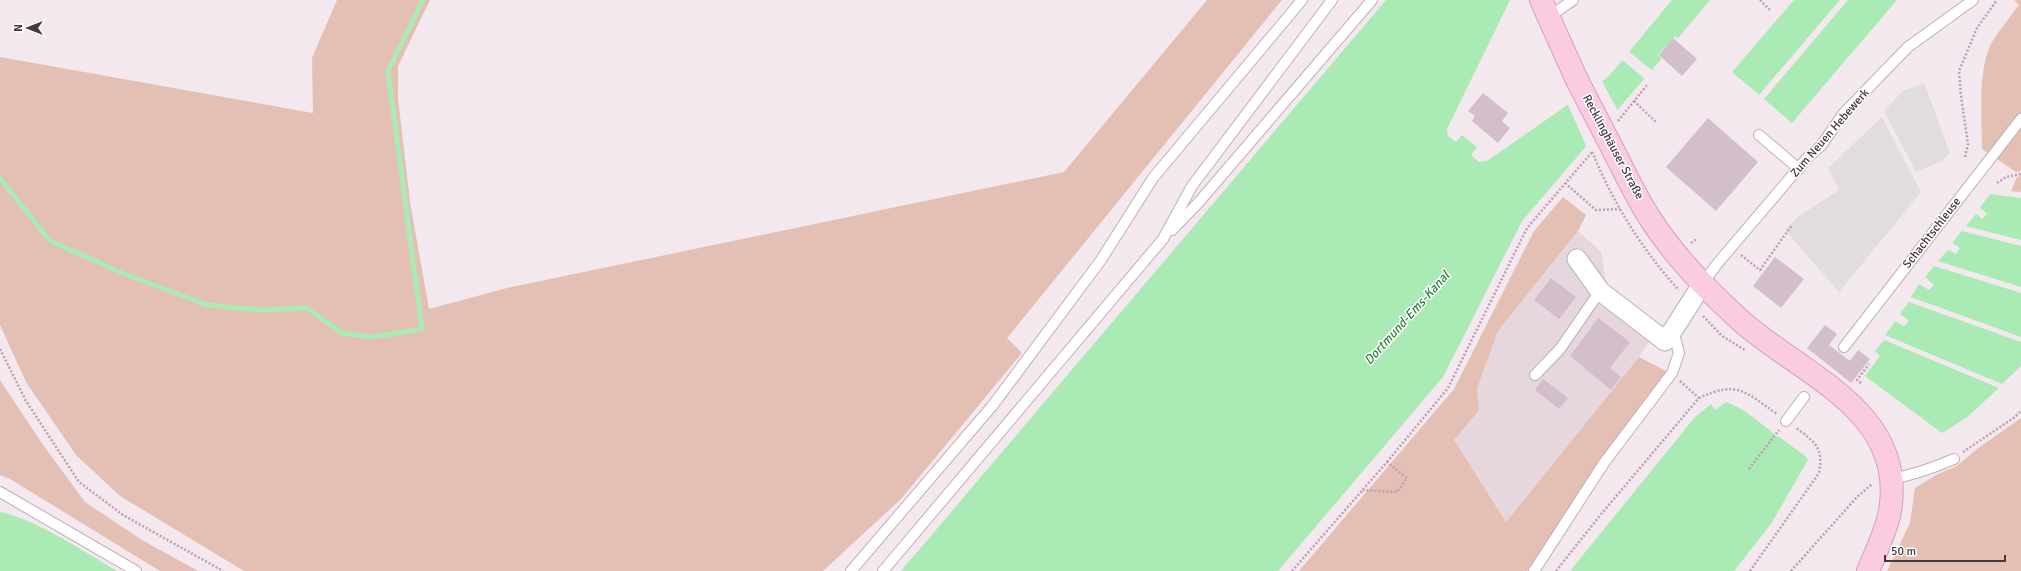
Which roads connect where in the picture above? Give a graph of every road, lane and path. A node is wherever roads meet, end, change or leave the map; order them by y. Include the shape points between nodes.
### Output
1 (1302, 0) edge
2 (1332, 0) edge
3 (1372, 0) edge
4 (1573, 0) edge
5 (1760, 0) edge
6 (1973, 0) edge
7 (1997, 0) edge
8 (1545, 8) edge
9 (1771, 11) dead end
10 (1634, 101) dead end
11 (2021, 119) edge
12 (1656, 122) dead end
13 (1759, 135) dead end
14 (1965, 157) dead end
15 (1799, 169) junction
16 (2021, 174) edge
17 (1998, 183) dead end
18 (1620, 209) dead end
19 (1792, 225) dead end
20 (1164, 239) junction
21 (1730, 248) junction
22 (1577, 260) dead end
23 (1703, 283) junction
24 (1600, 292) junction
25 (1673, 330) junction
26 (1844, 347) dead end
27 (0, 349) edge
28 (1869, 364) dead end
29 (1672, 373) junction
30 (1535, 375) dead end
31 (1861, 383) dead end
32 (1804, 397) dead end
33 (1699, 398) junction
34 (2021, 411) edge
35 (1786, 421) junction
36 (1773, 438) dead end
37 (1954, 459) joint
38 (1387, 462) junction
39 (1748, 469) dead end
40 (1882, 484) junction
41 (1362, 490) junction
42 (0, 492) edge
43 (136, 571) edge
44 (223, 571) edge
45 (851, 571) edge
46 (883, 571) edge
47 (1292, 571) edge
48 (1534, 571) edge
49 (1556, 571) edge
50 (1750, 571) edge
51 (1791, 571) edge
52 (1868, 571) edge

1 - 45 lane via 1153,178 1101,260 993,405
2 - 20 lane via 1192,186
3 - 20 lane via 1199,202
4 - 8 lane
5 - 9 path
6 - 15 lane, Zum Neuen Hebewerk via 1908,48 1843,114 1821,146
7 - 14 path via 1977,28 1959,71 1968,144
8 - 23 main road, Recklinghäuser Straße, bridge via 1576,78 1650,219 1676,255
10 - 12 path
11 - 26 lane, Schachtschleuse
13 - 15 lane
15 - 21 lane, Zum Neuen Hebewerk
16 - 17 path via 2006,177
18 - 38 path via 1596,210 1565,183 1528,228 1448,388
19 - 21 path via 1760,270
20 - 46 lane
21 - 23 lane, Zum Neuen Hebewerk
22 - 24 street
23 - 25 street
23 - 40 main road, Recklinghäuser Straße via 1742,322 1847,400 1868,421 1883,449
24 - 25 street via 1665,340
24 - 30 lane via 1560,349
25 - 29 lane via 1679,353
27 - 44 path via 26,400 80,482 123,515
28 - 31 path via 1857,380
29 - 33 path
29 - 48 lane via 1604,463
32 - 35 lane
33 - 35 path via 1716,390 1730,388 1745,392
33 - 49 path
34 - 37 path
35 - 50 path via 1813,441 1822,458 1819,473
36 - 39 path
37 - 40 lane via 1912,476
38 - 41 path
38 - 41 path via 1407,478 1397,492
40 - 51 path via 1874,483 1857,497
40 - 52 main road, Recklinghäuser Straße via 1890,511 1887,525
41 - 47 path
42 - 43 lane

